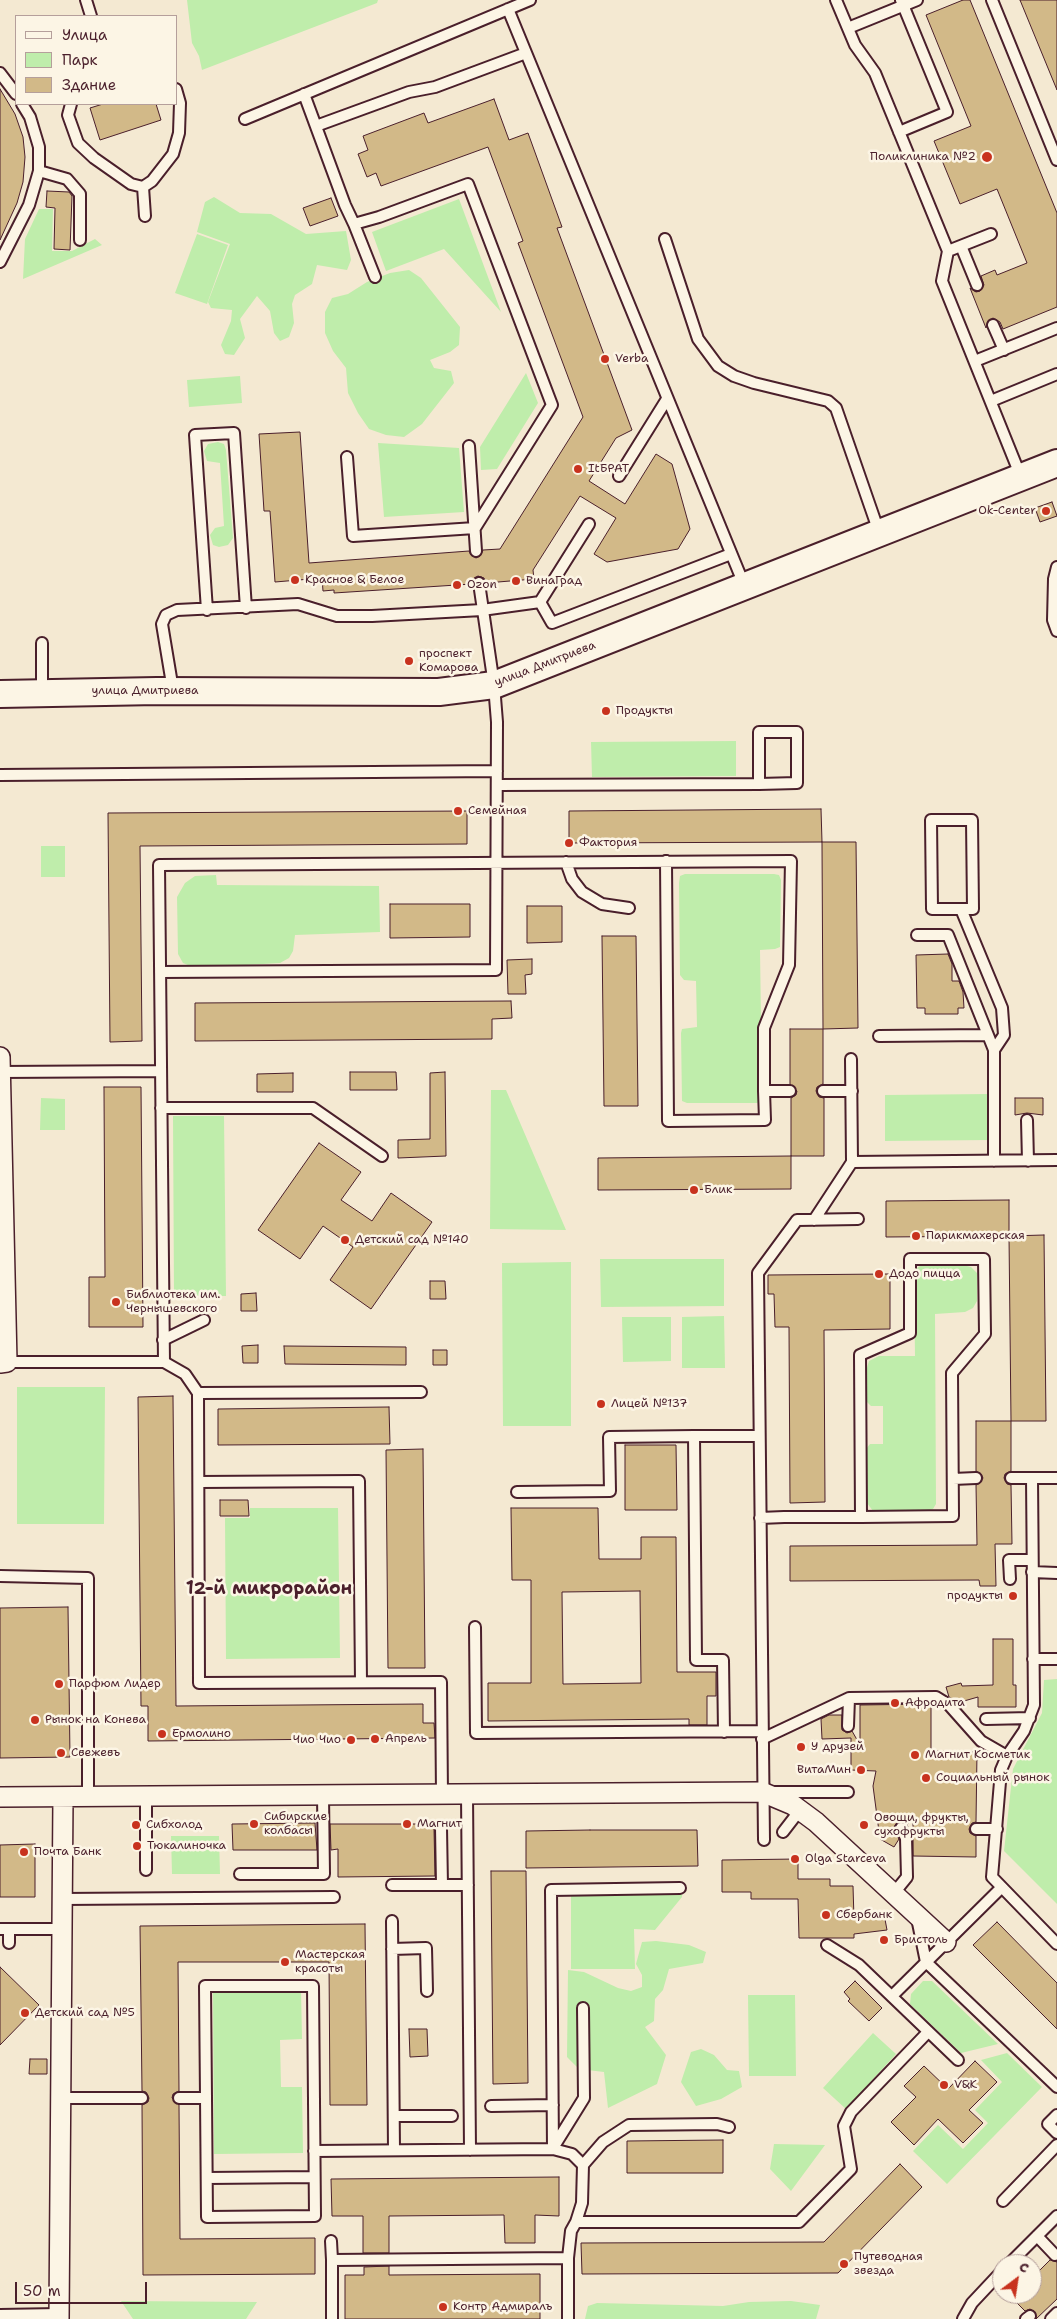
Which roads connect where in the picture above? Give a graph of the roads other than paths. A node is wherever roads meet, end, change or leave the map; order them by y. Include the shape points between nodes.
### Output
1 (86, 0) edge
2 (530, 0) edge
3 (836, 0) edge
4 (917, 0) edge
5 (992, 0) edge
6 (902, 3) edge
7 (508, 9) junction
8 (91, 15) edge
9 (848, 28) junction
10 (526, 53) junction
11 (0, 73) edge
12 (15, 93) edge
13 (304, 94) junction
14 (178, 96) edge
15 (23, 105) edge
16 (71, 105) edge
17 (245, 119) dead end
18 (316, 126) junction
19 (899, 132) junction
20 (1057, 160) edge
21 (39, 171) junction
22 (143, 187) junction
23 (145, 216) dead end
24 (354, 224) junction
25 (991, 234) dead end
26 (665, 239) dead end
27 (80, 240) dead end
28 (961, 246) junction
29 (948, 251) junction
30 (0, 262) edge
31 (375, 277) dead end
32 (977, 285) dead end
33 (993, 325) dead end
34 (1057, 328) edge
35 (1004, 350) junction
36 (975, 361) junction
37 (1057, 374) edge
38 (667, 399) junction
39 (991, 401) junction
40 (469, 446) dead end
41 (347, 457) dead end
42 (1054, 468) edge
43 (619, 476) dead end
44 (1022, 478) junction
45 (589, 524) dead end
46 (475, 528) junction
47 (880, 534) junction
48 (476, 551) dead end
49 (731, 554) junction
50 (1057, 567) edge
51 (479, 583) dead end
52 (745, 587) junction
53 (540, 602) junction
54 (246, 608) junction
55 (207, 610) junction
56 (482, 610) junction
57 (1057, 632) edge
58 (42, 643) dead end
59 (494, 685) junction
60 (173, 691) junction
61 (42, 692) junction
62 (0, 694) edge
63 (497, 771) junction
64 (0, 775) edge
65 (759, 784) junction
66 (498, 785) junction
67 (566, 862) junction
68 (666, 862) junction
69 (495, 863) junction
70 (629, 908) dead end
71 (961, 909) junction
72 (917, 935) dead end
73 (160, 972) junction
74 (987, 1035) junction
75 (879, 1036) dead end
76 (994, 1050) junction
77 (0, 1057) edge
78 (851, 1058) dead end
79 (161, 1071) junction
80 (0, 1072) edge
81 (764, 1091) junction
82 (790, 1091) dead end
83 (824, 1091) dead end
84 (852, 1091) junction
85 (162, 1108) junction
86 (1028, 1120) dead end
87 (382, 1156) dead end
88 (1057, 1160) edge
89 (994, 1161) junction
90 (1028, 1161) junction
91 (852, 1162) junction
92 (814, 1220) junction
93 (858, 1220) dead end
94 (2, 1222) edge
95 (204, 1320) dead end
96 (164, 1340) junction
97 (3, 1362) edge
98 (164, 1362) junction
99 (421, 1392) dead end
100 (198, 1393) junction
101 (694, 1436) junction
102 (759, 1436) junction
103 (952, 1478) junction
104 (976, 1478) dead end
105 (1011, 1478) dead end
106 (1032, 1478) junction
107 (1057, 1478) edge
108 (199, 1482) junction
109 (517, 1492) dead end
110 (861, 1517) junction
111 (760, 1518) junction
112 (1032, 1560) junction
113 (1032, 1572) junction
114 (1057, 1573) edge
115 (0, 1576) edge
116 (1010, 1579) dead end
117 (475, 1627) dead end
118 (1057, 1659) edge
119 (1033, 1660) junction
120 (361, 1682) junction
121 (848, 1698) junction
122 (986, 1718) dead end
123 (1030, 1718) junction
124 (848, 1726) dead end
125 (724, 1732) junction
126 (762, 1735) junction
127 (1007, 1756) junction
128 (762, 1792) junction
129 (848, 1792) dead end
130 (467, 1794) junction
131 (323, 1795) junction
132 (442, 1795) junction
133 (146, 1796) junction
134 (63, 1797) junction
135 (88, 1797) junction
136 (0, 1798) edge
137 (800, 1810) junction
138 (441, 1828) dead end
139 (901, 1828) dead end
140 (976, 1829) dead end
141 (997, 1829) junction
142 (783, 1832) dead end
143 (764, 1840) dead end
144 (146, 1870) dead end
145 (240, 1874) dead end
146 (392, 1885) dead end
147 (442, 1885) junction
148 (468, 1885) junction
149 (680, 1888) dead end
150 (1001, 1888) junction
151 (894, 1893) junction
152 (334, 1897) dead end
153 (62, 1899) junction
154 (917, 1914) junction
155 (392, 1921) dead end
156 (5, 1929) edge
157 (62, 1929) junction
158 (946, 1942) junction
159 (9, 1943) dead end
160 (1057, 1944) edge
161 (826, 1945) dead end
162 (392, 1949) junction
163 (926, 1962) junction
164 (426, 1991) dead end
165 (892, 1996) junction
166 (583, 2008) dead end
167 (928, 2032) junction
168 (958, 2060) dead end
169 (1057, 2087) edge
170 (61, 2098) junction
171 (142, 2098) dead end
172 (179, 2098) dead end
173 (206, 2098) junction
174 (553, 2105) junction
175 (491, 2106) dead end
176 (1057, 2115) edge
177 (394, 2116) junction
178 (452, 2116) dead end
179 (729, 2127) dead end
180 (1057, 2133) edge
181 (1057, 2145) edge
182 (553, 2149) junction
183 (394, 2150) junction
184 (470, 2150) junction
185 (314, 2151) junction
186 (584, 2165) junction
187 (314, 2177) junction
188 (207, 2178) junction
189 (1003, 2201) dead end
190 (1057, 2216) edge
191 (576, 2222) junction
192 (1037, 2236) junction
193 (331, 2241) dead end
194 (1019, 2254) edge
195 (1055, 2255) dead end
196 (568, 2258) junction
197 (332, 2260) junction
198 (992, 2282) edge
199 (1057, 2313) edge
200 (0, 2315) edge
201 (59, 2317) edge
202 (332, 2319) edge
203 (568, 2319) edge
204 (962, 2319) edge
205 (1051, 2319) edge

1 - 8 lane
2 - 7 lane
3 - 9 lane
4 - 6 lane
5 - 20 lane
6 - 9 lane
6 - 19 lane via 947,112
7 - 10 lane
7 - 13 lane
9 - 19 lane via 855,45 875,74
10 - 18 lane via 435,88 409,92
10 - 38 lane
11 - 12 lane
13 - 17 lane
13 - 18 lane
14 - 22 lane via 179,133 172,154 152,181
15 - 21 lane via 30,117 39,147
16 - 22 lane via 68,114 78,143 131,184
18 - 24 lane
19 - 29 lane
21 - 27 lane via 66,179 80,194
21 - 30 lane via 29,205
22 - 23 lane
24 - 31 lane
24 - 46 lane via 468,184 552,405
25 - 28 lane
26 - 47 lane via 698,339 718,366 734,376 828,401 836,408
28 - 29 lane
28 - 32 lane
29 - 36 lane via 942,281
33 - 35 lane
34 - 35 lane
35 - 36 lane
36 - 39 lane
37 - 39 lane
38 - 43 lane
38 - 49 lane
39 - 44 lane
40 - 46 lane
41 - 46 lane via 353,536
42 - 44 main road, улица Дмитриева
44 - 47 main road, улица Дмитриева
45 - 53 lane
46 - 48 lane
47 - 52 main road, улица Дмитриева
49 - 52 lane
49 - 53 lane via 552,623
50 - 57 lane via 1053,620
51 - 56 lane
52 - 59 main road, улица Дмитриева
53 - 56 lane
54 - 55 lane
54 - 55 lane via 234,433 195,435
54 - 56 lane via 298,604 344,616
55 - 60 lane via 177,610 166,615 162,624
56 - 59 lane
58 - 61 lane
59 - 60 main road, улица Дмитриева via 439,692
59 - 63 lane
60 - 61 main road, улица Дмитриева
61 - 62 main road, улица Дмитриева
63 - 64 lane
63 - 66 lane
65 - 65 lane via 759,732 797,732 797,783
65 - 66 lane
66 - 69 lane
67 - 68 lane
67 - 69 lane
67 - 70 lane via 572,879 582,892 602,904
68 - 81 lane via 791,861 789,965 764,1028
68 - 81 lane via 668,1121 765,1120
69 - 73 lane via 159,865
69 - 73 lane via 496,970
71 - 71 lane via 973,909 972,820 931,820 932,909
71 - 76 lane via 1002,1008 1004,1035
72 - 74 lane via 948,934
73 - 79 lane
74 - 75 lane
74 - 76 lane
76 - 89 lane
77 - 80 street
78 - 84 lane
79 - 80 lane
79 - 85 lane
80 - 94 street
81 - 82 lane
83 - 84 lane
84 - 91 lane
85 - 87 lane via 313,1108
85 - 96 lane
86 - 90 lane
88 - 90 lane
89 - 90 lane
89 - 91 lane
91 - 92 lane
92 - 93 lane
92 - 102 lane via 797,1220 758,1273
94 - 97 street
95 - 96 lane
96 - 98 lane
97 - 98 lane
98 - 100 lane via 185,1374
99 - 100 lane
100 - 108 lane
101 - 102 lane
101 - 109 lane via 609,1436 610,1492
101 - 125 lane via 696,1660 723,1660
102 - 111 lane
103 - 104 lane
103 - 110 lane via 953,1516
103 - 110 lane via 952,1373 985,1334 984,1259 910,1260 910,1333 860,1355
105 - 106 lane
106 - 107 lane
106 - 112 lane
108 - 120 lane via 359,1481
108 - 120 lane via 200,1683
110 - 111 lane
111 - 126 lane
112 - 113 lane
112 - 116 lane via 1009,1560
113 - 114 lane
113 - 119 lane
115 - 135 lane via 88,1578
117 - 125 lane via 476,1733
118 - 119 lane
119 - 123 lane via 1034,1705
120 - 132 lane via 441,1682
121 - 124 lane
121 - 126 lane
121 - 127 lane via 936,1697 949,1705 980,1741
122 - 123 lane
123 - 127 lane
125 - 126 lane
126 - 128 lane
127 - 141 lane via 1001,1770
128 - 129 lane
128 - 130 street
128 - 137 street
128 - 143 lane
130 - 132 street
130 - 148 lane
131 - 132 street
131 - 133 street
131 - 145 lane via 324,1874
133 - 135 street
133 - 144 lane
134 - 135 street
134 - 136 street
134 - 153 street
137 - 142 lane
137 - 151 street
138 - 147 lane
139 - 151 lane via 906,1838 907,1877
140 - 141 lane
141 - 150 lane via 992,1877
146 - 147 lane
147 - 148 lane
148 - 184 lane
149 - 174 lane via 551,1890
150 - 158 lane
150 - 160 lane
151 - 154 street
152 - 153 lane
153 - 157 street
154 - 158 street
154 - 163 lane
155 - 162 lane
156 - 157 lane
156 - 159 lane
157 - 170 street
158 - 163 lane
161 - 165 lane via 859,1965
162 - 164 lane via 426,1948
162 - 177 lane
163 - 165 lane
163 - 169 lane
165 - 167 lane
166 - 182 lane via 584,2098
167 - 168 lane
167 - 191 lane via 851,2112 844,2126 850,2169 799,2222
170 - 171 lane
170 - 201 street
172 - 173 lane
173 - 185 lane via 205,1986 313,1986
173 - 188 lane
174 - 175 lane
174 - 182 lane
176 - 180 lane via 1048,2124
177 - 178 lane
177 - 183 lane
179 - 186 lane via 717,2124 629,2125 603,2142
181 - 189 lane
182 - 184 lane
182 - 186 lane via 572,2154
183 - 184 lane
183 - 185 lane
185 - 187 lane
186 - 191 lane via 582,2203
187 - 188 lane
187 - 188 lane via 315,2216 217,2217 207,2217
190 - 192 lane
191 - 196 lane via 571,2232
192 - 194 lane
192 - 195 lane
193 - 197 lane
196 - 197 lane
196 - 203 lane
197 - 202 lane
198 - 204 lane
199 - 205 lane
200 - 201 lane

